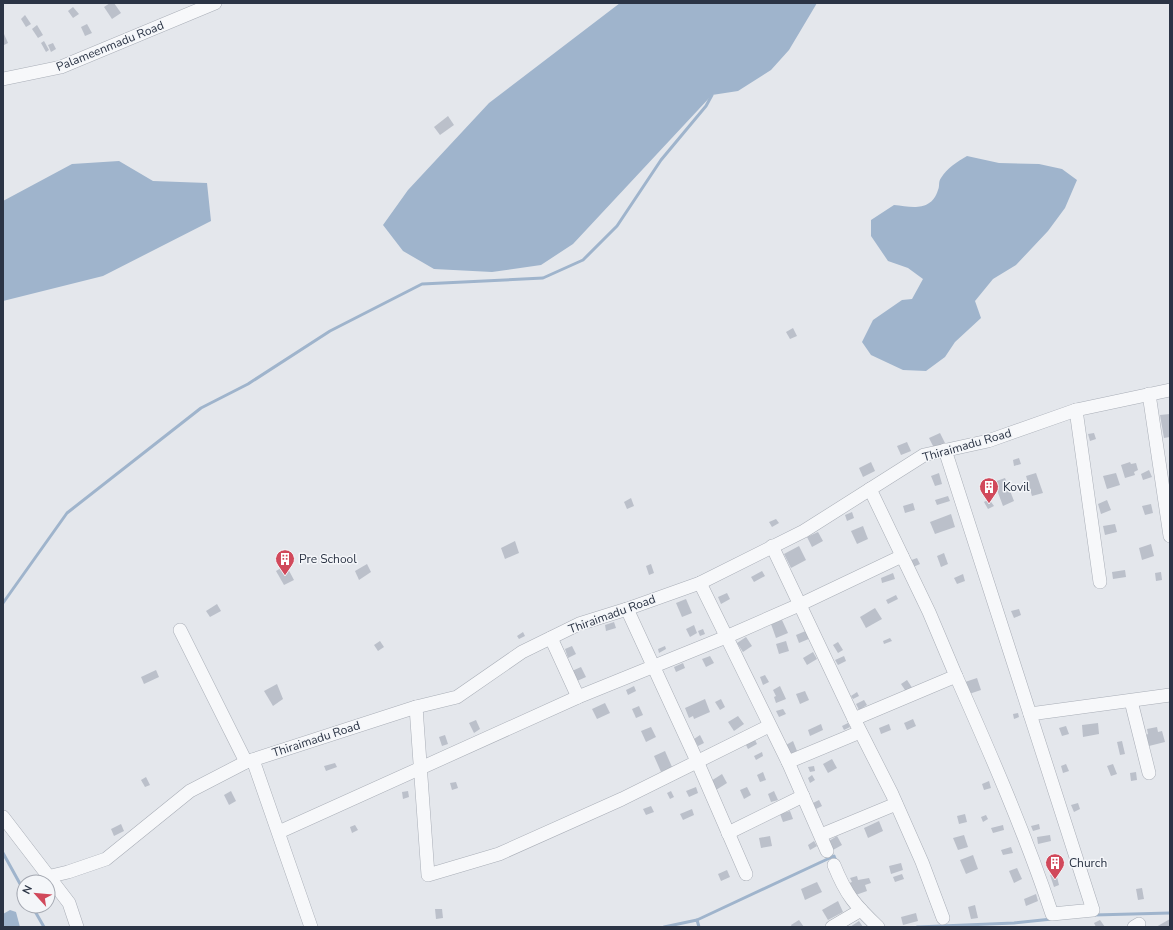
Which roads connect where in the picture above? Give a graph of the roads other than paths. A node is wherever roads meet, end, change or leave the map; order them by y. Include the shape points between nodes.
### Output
1 (215, 3) edge
2 (3, 79) edge
3 (1170, 390) edge
4 (1149, 394) junction
5 (1076, 410) junction
6 (945, 450) junction
7 (870, 489) junction
8 (1170, 536) edge
9 (772, 546) junction
10 (902, 556) junction
11 (700, 582) junction
12 (1100, 582) dead end
13 (799, 605) junction
14 (627, 609) junction
15 (180, 630) dead end
16 (726, 637) junction
17 (551, 638) junction
18 (652, 668) junction
19 (956, 676) junction
20 (1170, 696) edge
21 (578, 697) junction
22 (1131, 701) junction
23 (416, 707) junction
24 (1030, 714) junction
25 (854, 720) junction
26 (770, 726) junction
27 (860, 732) junction
28 (249, 761) junction
29 (697, 761) junction
30 (788, 762) junction
31 (420, 770) junction
32 (1149, 773) dead end
33 (803, 796) junction
34 (896, 804) junction
35 (3, 817) edge
36 (279, 832) junction
37 (728, 833) junction
38 (821, 835) junction
39 (827, 851) dead end
40 (834, 865) dead end
41 (45, 874) edge
42 (746, 874) dead end
43 (56, 875) edge
44 (56, 888) edge
45 (860, 910) junction
46 (944, 918) dead end
47 (77, 927) edge
48 (311, 927) edge
49 (832, 927) edge
50 (878, 927) edge

1 - 2 street, Palameenmadu Road via 61,67
3 - 4 street, Thiraimadu Road
4 - 5 street, Thiraimadu Road
4 - 8 street
5 - 6 street, Thiraimadu Road via 988,441
5 - 12 street
6 - 7 street, Thiraimadu Road via 924,455
6 - 24 street
7 - 9 street, Thiraimadu Road via 804,531
7 - 10 street
9 - 11 street, Thiraimadu Road
9 - 13 street
10 - 13 street
10 - 19 street via 930,612
11 - 14 street, Thiraimadu Road
11 - 16 street
13 - 16 street
13 - 25 street
14 - 17 street, Thiraimadu Road via 579,624
14 - 18 street
15 - 28 street
16 - 18 street
16 - 26 street
17 - 21 street
17 - 23 street, Thiraimadu Road via 522,652 457,696
18 - 21 street
18 - 29 street
19 - 24 street via 1033,856 1052,914 1093,910
19 - 25 street
20 - 22 street
21 - 31 street
22 - 24 street
22 - 32 street
23 - 28 street, Thiraimadu Road
23 - 31 street
25 - 27 street
26 - 29 street
26 - 30 street
27 - 30 street
27 - 34 street
28 - 36 street
28 - 43 street, Thiraimadu Road via 190,791 106,859
29 - 31 street via 622,799 499,854 428,875
29 - 37 street
30 - 33 street
31 - 36 street
33 - 37 street
33 - 38 street
34 - 38 street
34 - 46 street
35 - 41 street
36 - 48 street
37 - 42 street
38 - 39 street
40 - 45 street via 845,890
44 - 47 street via 69,903
45 - 49 street
45 - 50 street

